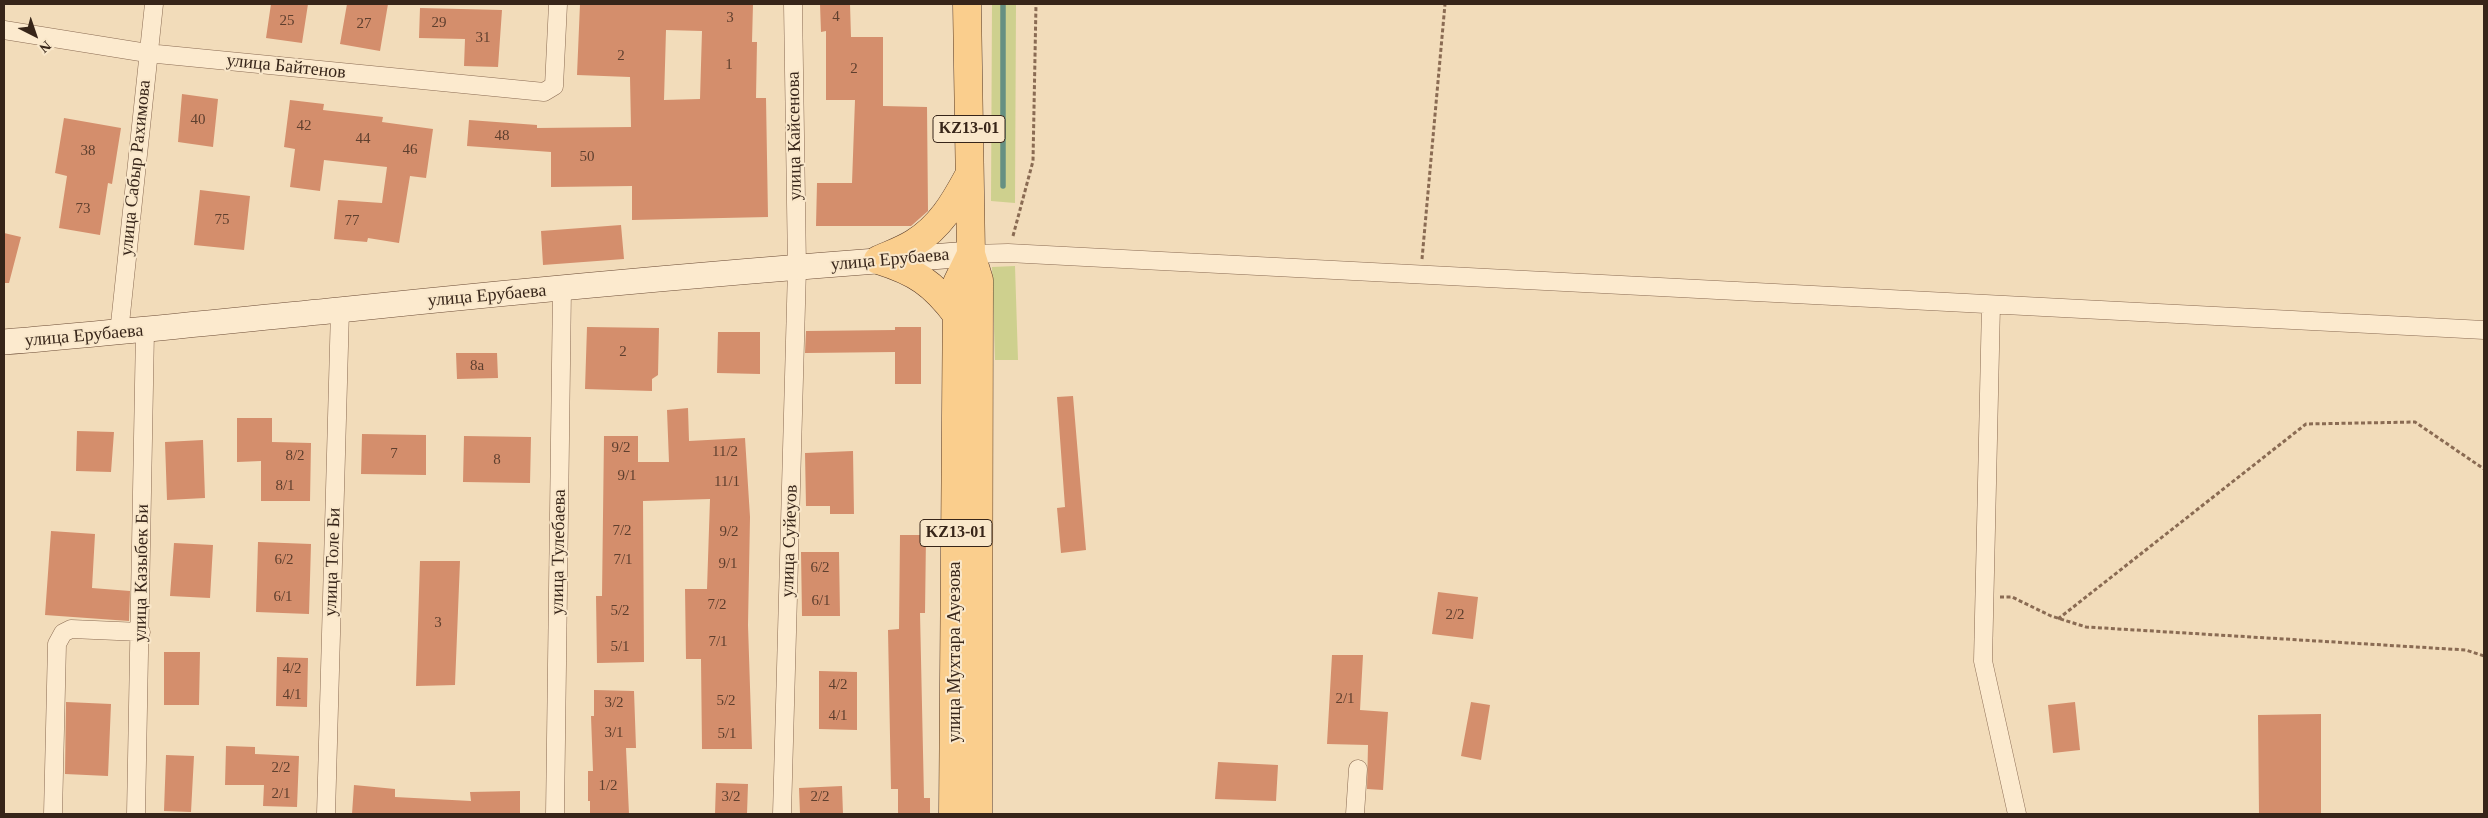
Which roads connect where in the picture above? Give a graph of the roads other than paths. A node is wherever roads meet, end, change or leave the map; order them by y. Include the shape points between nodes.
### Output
1 (154, 4) edge
2 (558, 4) edge
3 (793, 4) edge
4 (967, 4) edge
5 (4, 30) edge
6 (147, 53) junction
7 (970, 173) junction
8 (971, 254) junction
9 (878, 260) junction
10 (798, 268) junction
11 (562, 289) junction
12 (1991, 305) junction
13 (340, 310) junction
14 (957, 315) junction
15 (2484, 330) edge
16 (145, 331) junction
17 (119, 333) junction
18 (4, 342) edge
19 (141, 632) junction
20 (1358, 768) dead end
21 (53, 814) edge
22 (136, 814) edge
23 (326, 814) edge
24 (556, 814) edge
25 (782, 814) edge
26 (953, 814) edge
27 (978, 814) edge
28 (1355, 814) edge
29 (2017, 814) edge

1 - 6 street, улица Сабыр Рахимова
2 - 6 street, улица Байтенов via 554,86 544,92
3 - 10 street, улица Кайсенова
4 - 7 main road, улица Мухтара Ауезова / KZ13-01
5 - 6 street, улица Байтенов
6 - 17 street, улица Сабыр Рахимова
7 - 8 main road, улица Мухтара Ауезова / KZ13-01
7 - 9 main road via 943,218 913,244
8 - 9 street, улица Ерубаева
8 - 12 street via 1008,253
8 - 14 main road, улица Мухтара Ауезова / KZ13-01 via 957,283
8 - 27 main road, улица Мухтара Ауезова / KZ13-01 via 979,280
9 - 10 street, улица Ерубаева
9 - 14 main road via 907,269 926,280 941,293
10 - 11 street, улица Ерубаева
10 - 25 street, улица Суйеуов
11 - 13 street, улица Ерубаева
11 - 24 street, улица Тулебаева
12 - 15 street
12 - 29 street via 1983,661
13 - 16 street, улица Ерубаева
13 - 23 street, улица Толе Би
14 - 26 main road, улица Мухтара Ауезова / KZ13-01
16 - 17 street, улица Ерубаева
16 - 19 street, улица Казыбек Би
17 - 18 street, улица Ерубаева
19 - 21 street via 71,629 63,633 57,644
19 - 22 street, улица Казыбек Би
20 - 28 street

